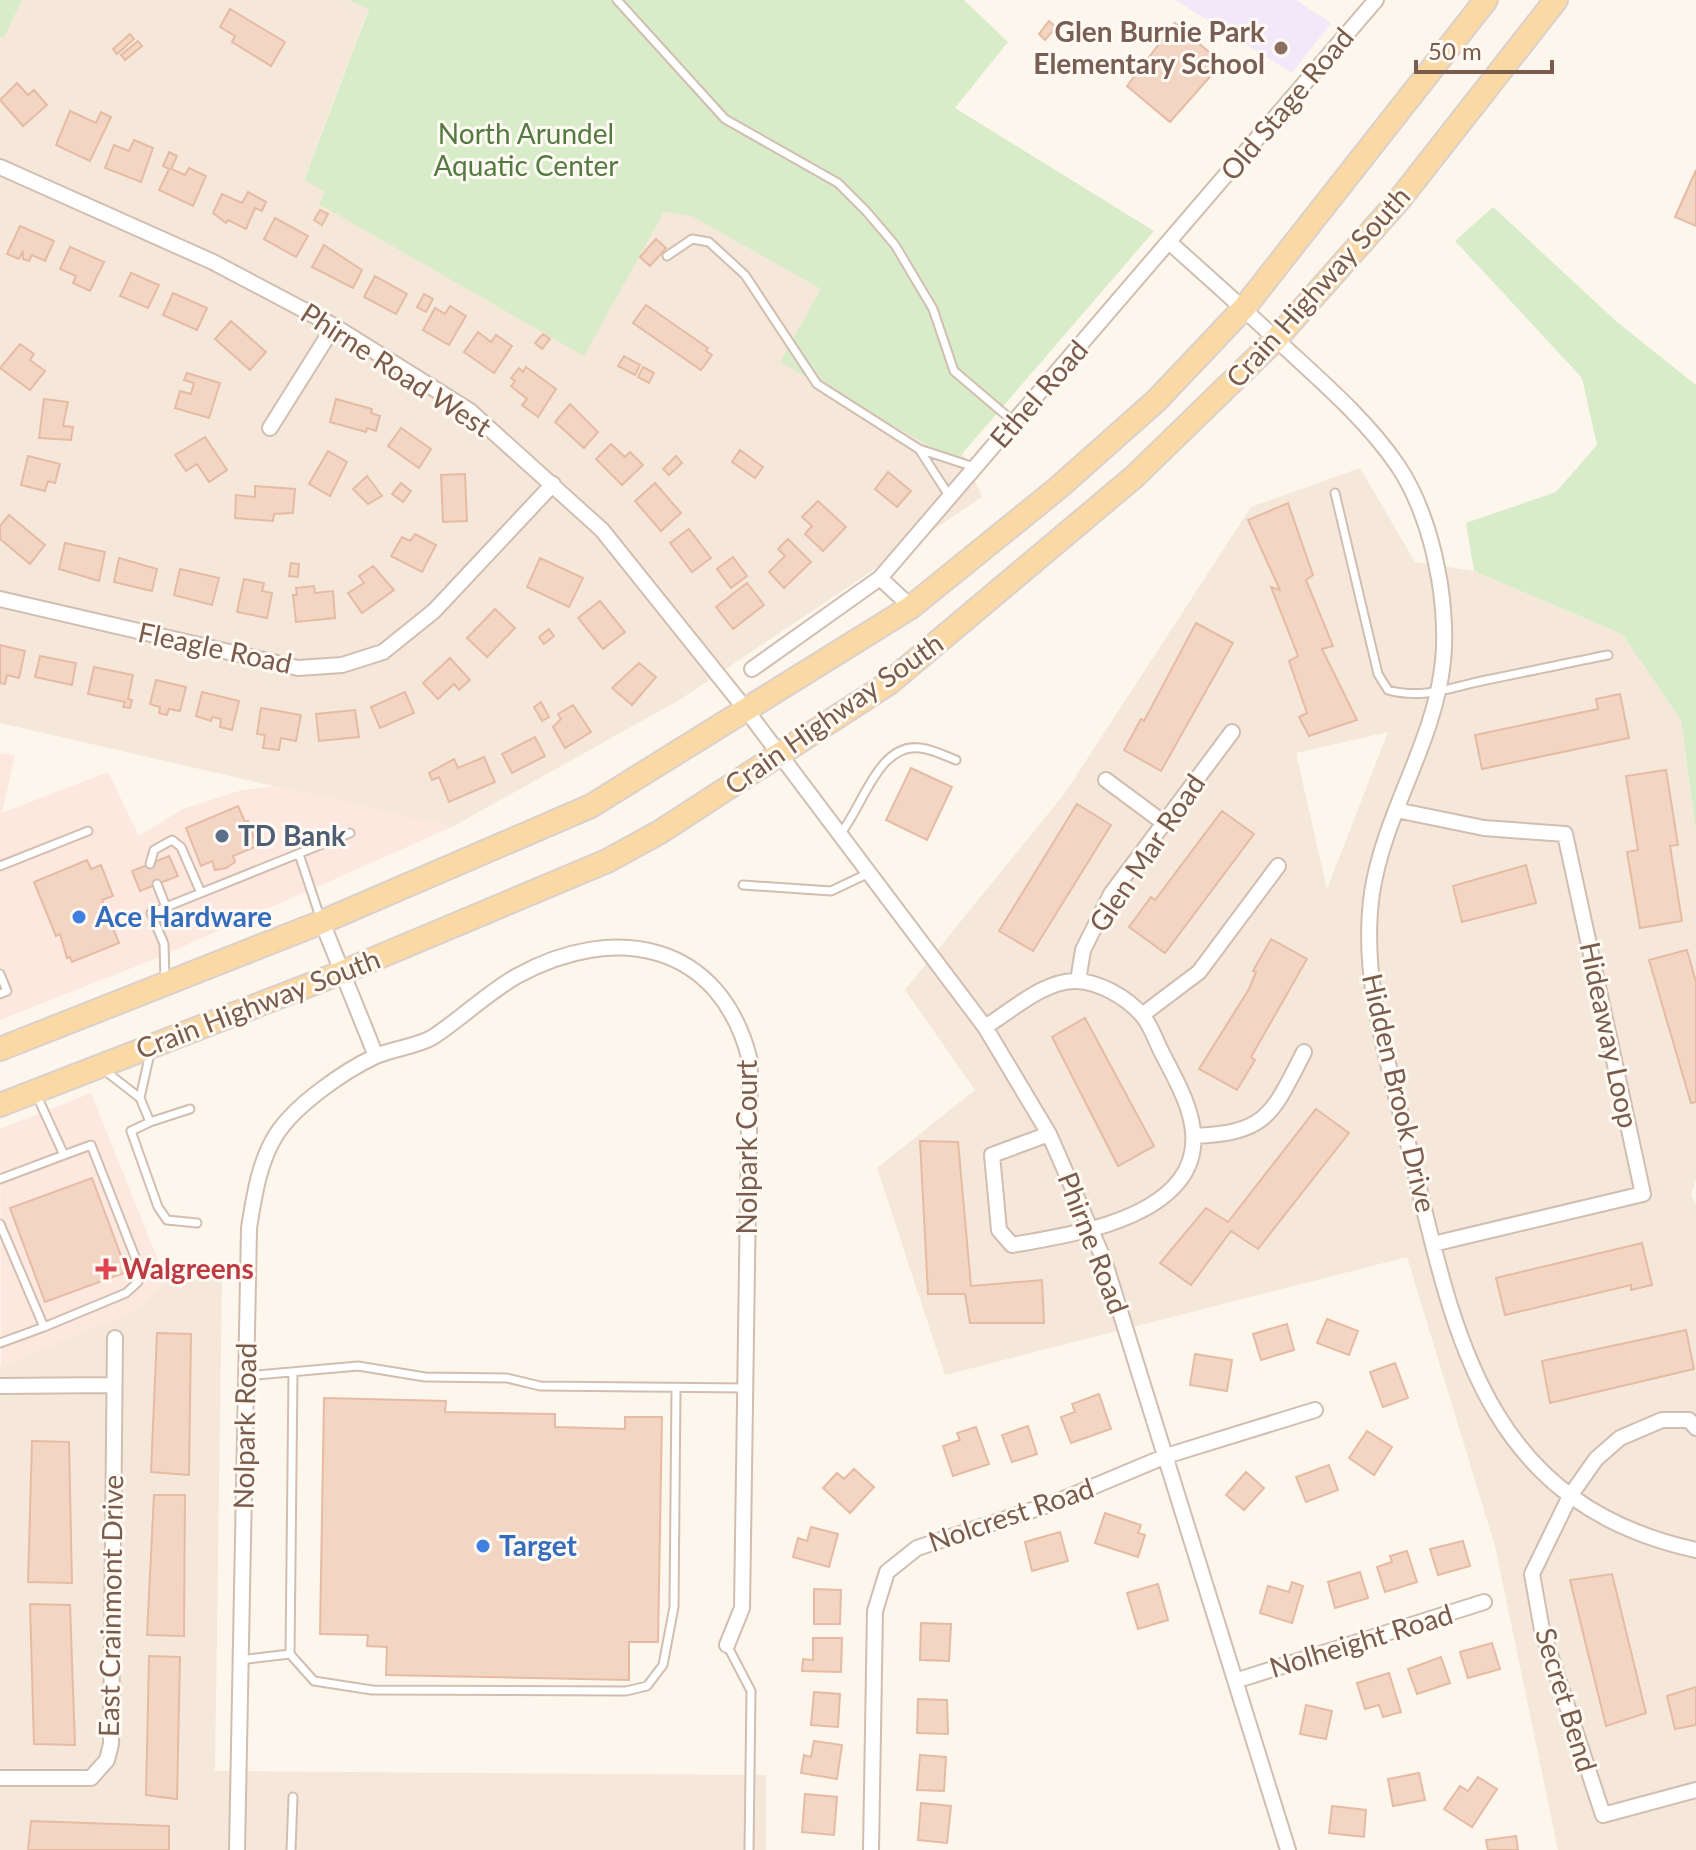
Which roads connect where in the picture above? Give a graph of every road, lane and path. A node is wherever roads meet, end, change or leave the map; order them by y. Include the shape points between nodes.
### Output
1 (617, 0) edge
2 (1376, 0) edge
3 (1486, 0) edge
4 (1556, 0) edge
5 (0, 167) edge
6 (1198, 209) joint
7 (1169, 242) junction
8 (667, 256) dead end
9 (1244, 308) junction
10 (334, 326) junction
11 (1276, 339) junction
12 (1015, 422) junction
13 (270, 428) dead end
14 (919, 449) junction
15 (976, 467) junction
16 (553, 484) junction
17 (1335, 493) dead end
18 (950, 497) junction
19 (880, 578) junction
20 (0, 599) edge
21 (911, 607) junction
22 (1608, 655) dead end
23 (752, 669) dead end
24 (1437, 694) junction
25 (747, 711) junction
26 (1232, 732) dead end
27 (779, 754) junction
28 (956, 760) dead end
29 (1106, 780) dead end
30 (1396, 810) junction
31 (1164, 823) junction
32 (88, 831) dead end
33 (350, 833) dead end
34 (840, 834) junction
35 (299, 854) junction
36 (150, 864) dead end
37 (0, 866) edge
38 (1278, 866) dead end
39 (869, 873) junction
40 (157, 884) dead end
41 (743, 885) dead end
42 (201, 893) junction
43 (166, 907) junction
44 (322, 922) junction
45 (343, 972) junction
46 (0, 974) edge
47 (1078, 981) junction
48 (165, 984) junction
49 (0, 994) edge
50 (1142, 1015) junction
51 (985, 1027) junction
52 (152, 1046) junction
53 (0, 1049) edge
54 (1304, 1052) dead end
55 (376, 1056) junction
56 (100, 1066) junction
57 (34, 1092) junction
58 (140, 1098) junction
59 (0, 1105) edge
60 (190, 1109) dead end
61 (150, 1122) junction
62 (1049, 1134) junction
63 (1194, 1136) junction
64 (64, 1155) junction
65 (0, 1179) edge
66 (197, 1223) dead end
67 (0, 1224) edge
68 (1093, 1228) junction
69 (1433, 1244) junction
70 (44, 1327) junction
71 (115, 1338) dead end
72 (0, 1343) edge
73 (293, 1372) junction
74 (246, 1376) junction
75 (113, 1385) junction
76 (0, 1386) edge
77 (676, 1388) junction
78 (744, 1388) junction
79 (1315, 1410) dead end
80 (1696, 1428) edge
81 (1166, 1456) junction
82 (1570, 1496) junction
83 (1696, 1550) edge
84 (1484, 1602) dead end
85 (727, 1645) joint
86 (290, 1654) junction
87 (240, 1660) junction
88 (1238, 1680) junction
89 (0, 1778) edge
90 (1696, 1790) edge
91 (293, 1797) dead end
92 (237, 1850) edge
93 (291, 1850) edge
94 (749, 1850) edge
95 (871, 1850) edge
96 (1288, 1850) edge

1 - 12 lane via 725,119 838,183 866,211 895,245 933,309 954,371
2 - 6 street, Old Stage Road
3 - 9 main road, Crain Highway South
4 - 11 main road, Crain Highway South via 1400,199
5 - 10 street, Phirne Road West via 213,262
6 - 7 street, Ethel Road
7 - 9 street, Hidden Brook Drive
7 - 12 street, Ethel Road
8 - 14 lane via 692,239 709,242 745,275 817,384
9 - 11 street, Hidden Brook Drive
9 - 21 main road, Crain Highway South via 1157,400
10 - 13 street
10 - 16 street, Phirne Road West via 470,411
11 - 24 street, Hidden Brook Drive via 1390,456 1420,510 1437,568 1444,660
11 - 27 main road, Crain Highway South via 1134,477 957,629 889,683
12 - 15 street, Ethel Road
14 - 15 lane
14 - 18 lane
15 - 18 street, Ethel Road
16 - 20 street, Fleagle Road via 434,611 383,652 342,665 298,668
16 - 25 street, Phirne Road West via 602,530
17 - 24 lane via 1378,674 1388,690
18 - 19 street, Ethel Road
19 - 21 street
19 - 23 street, Ethel Road
21 - 25 main road, Crain Highway South
22 - 24 lane
24 - 30 street, Hidden Brook Drive
25 - 27 street, Phirne Road
25 - 44 main road, Crain Highway South via 591,806
26 - 31 street, Glen Mar Road
27 - 34 street, Phirne Road
27 - 45 main road, Crain Highway South via 607,861
28 - 34 lane via 919,747 894,753
29 - 31 street
30 - 69 street, Hidden Brook Drive via 1373,889 1370,979
30 - 69 street, Hideaway Loop via 1484,828 1565,834 1643,1194
31 - 47 street, Glen Mar Road via 1094,922
32 - 37 lane
33 - 35 lane
34 - 39 street, Phirne Road
35 - 42 lane
35 - 44 lane
36 - 42 lane via 154,850 172,840 181,847
38 - 50 street via 1199,972
39 - 41 lane via 831,891
39 - 51 street, Phirne Road
40 - 43 lane
42 - 43 lane
43 - 48 lane via 151,913 164,944
44 - 45 street
44 - 48 main road, Crain Highway South
45 - 52 main road, Crain Highway South
45 - 55 street
46 - 49 lane via 7,991
47 - 50 street via 1120,996
47 - 51 street via 1051,987
48 - 53 main road, Crain Highway South
50 - 63 street via 1188,1102
51 - 62 street, Phirne Road
52 - 56 main road, Crain Highway South
52 - 58 lane
54 - 63 street via 1284,1092 1259,1122 1234,1135
55 - 74 street, Nolpark Road via 319,1091 276,1134 255,1185
55 - 78 street, Nolpark Court via 430,1039 518,976 563,955 600,946 661,953 713,987 743,1029 750,1061
56 - 57 main road, Crain Highway South
56 - 58 lane
57 - 59 main road, Crain Highway South
57 - 64 lane
58 - 61 lane
60 - 61 lane
61 - 66 lane via 131,1131 158,1207 167,1220
62 - 68 street, Phirne Road
62 - 68 street via 992,1155 999,1230 1012,1245
63 - 68 street via 1181,1179 1167,1194
64 - 65 lane
64 - 70 lane via 91,1145 139,1267 138,1282 126,1293
67 - 70 lane
68 - 81 street, Phirne Road
69 - 82 street, Hidden Brook Drive via 1464,1350 1489,1405 1519,1448
70 - 72 lane
71 - 75 street, East Crainmont Drive
73 - 74 lane
73 - 77 lane via 358,1366 425,1377 507,1378 540,1386
73 - 86 lane
74 - 87 street, Nolpark Road
75 - 76 street
75 - 89 street, East Crainmont Drive via 107,1760 91,1778
77 - 78 lane
77 - 86 lane via 674,1607 663,1665 647,1686 626,1691 372,1690 314,1681
78 - 85 street, Nolpark Court via 742,1608
79 - 81 street, Nolcrest Road
80 - 82 street via 1689,1420 1662,1420 1620,1438 1596,1459
81 - 88 street, Phirne Road
81 - 95 street, Nolcrest Road via 1054,1503 917,1548 887,1572 875,1611
82 - 83 street, Hidden Brook Drive via 1641,1534
82 - 90 street, Secret Bend via 1532,1574 1542,1630 1603,1815
84 - 88 street, Nolheight Road
85 - 94 lane via 751,1691
86 - 87 lane
87 - 92 street, Nolpark Road
88 - 96 street, Phirne Road
91 - 93 lane

